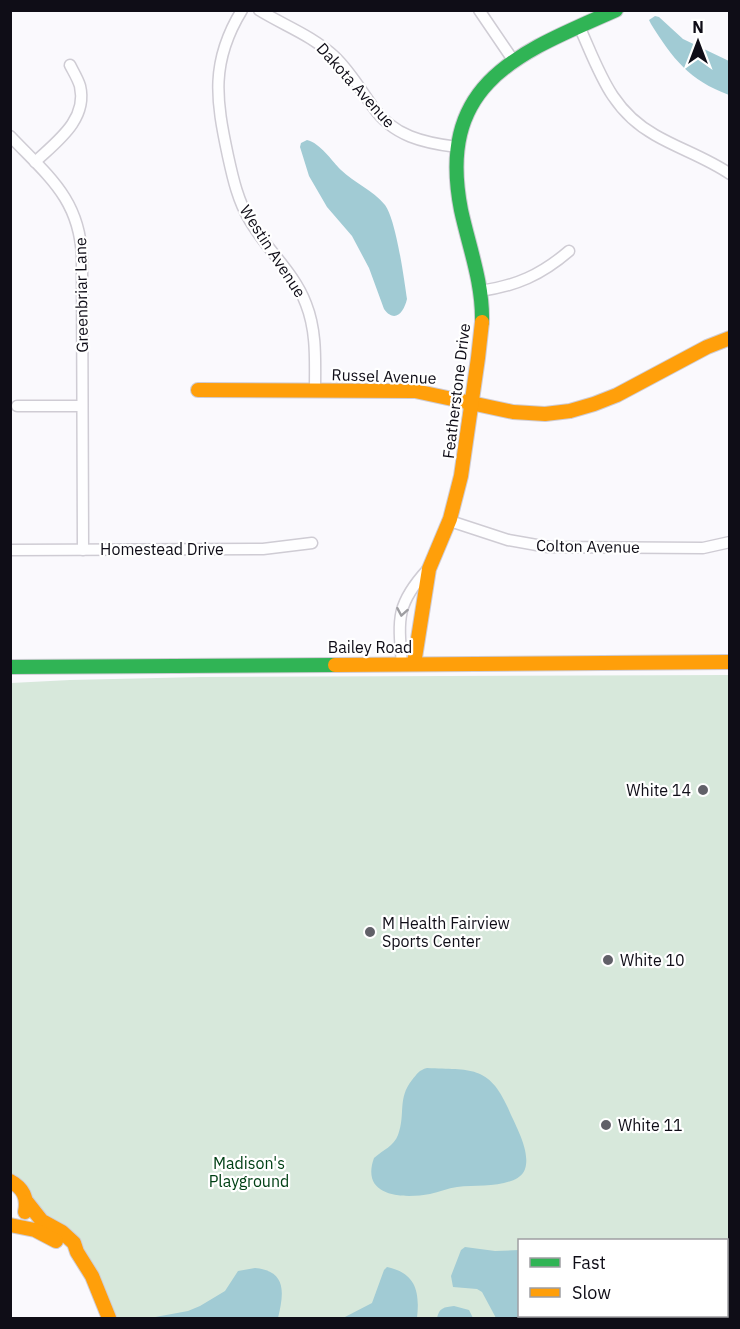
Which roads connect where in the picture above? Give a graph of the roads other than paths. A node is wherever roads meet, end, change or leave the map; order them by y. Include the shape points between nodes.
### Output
1 (242, 10) edge
2 (259, 10) edge
3 (479, 10) edge
4 (616, 10) edge
5 (579, 26) junction
6 (513, 60) junction
7 (70, 65) dead end
8 (10, 136) edge
9 (457, 147) junction
10 (35, 162) junction
11 (729, 174) edge
12 (569, 251) dead end
13 (480, 291) junction
14 (729, 338) edge
15 (198, 390) dead end
16 (315, 391) junction
17 (472, 402) junction
18 (16, 406) dead end
19 (82, 406) junction
20 (450, 521) junction
21 (729, 542) edge
22 (312, 543) dead end
23 (10, 550) edge
24 (83, 550) junction
25 (429, 569) junction
26 (729, 662) edge
27 (408, 664) junction
28 (10, 667) edge
29 (10, 1181) edge
30 (27, 1202) junction
31 (10, 1224) edge
32 (77, 1252) junction
33 (110, 1318) edge

1 - 16 street, Westin Avenue via 228,36 219,67 217,99 222,128 233,181 244,210 291,275 306,305 315,342
2 - 9 street, Dakota Avenue via 320,43 353,77 383,120 418,141
3 - 6 street
4 - 5 street, Featherstone Drive
5 - 6 street, Featherstone Drive
5 - 11 street via 611,96 624,111 654,135
6 - 9 street, Featherstone Drive via 476,97
7 - 10 street via 80,86 80,110 65,134
8 - 10 street, Greenbriar Lane
9 - 13 street, Featherstone Drive via 456,192
10 - 19 street, Greenbriar Lane via 66,198 79,228
12 - 13 street via 529,278
13 - 17 street, Featherstone Drive via 482,331
14 - 17 street, Russel Avenue via 606,400 575,411 529,414
15 - 16 street, Russel Avenue
16 - 17 street, Russel Avenue via 415,391
17 - 20 street, Featherstone Drive
18 - 19 street
19 - 24 street, Greenbriar Lane
20 - 21 street, Colton Avenue via 508,540 548,547 704,548
20 - 25 street, Featherstone Drive
22 - 24 street, Homestead Drive via 263,549
23 - 24 street, Homestead Drive
25 - 27 street, Featherstone Drive
25 -> 27 street, Featherstone Drive via 412,586 401,612
26 - 27 street, Bailey Road
27 - 28 street, Bailey Road
29 - 30 street via 24,1191
30 - 31 street via 23,1214
30 - 32 street via 42,1221 74,1243
31 - 32 street via 43,1233
32 - 33 street

